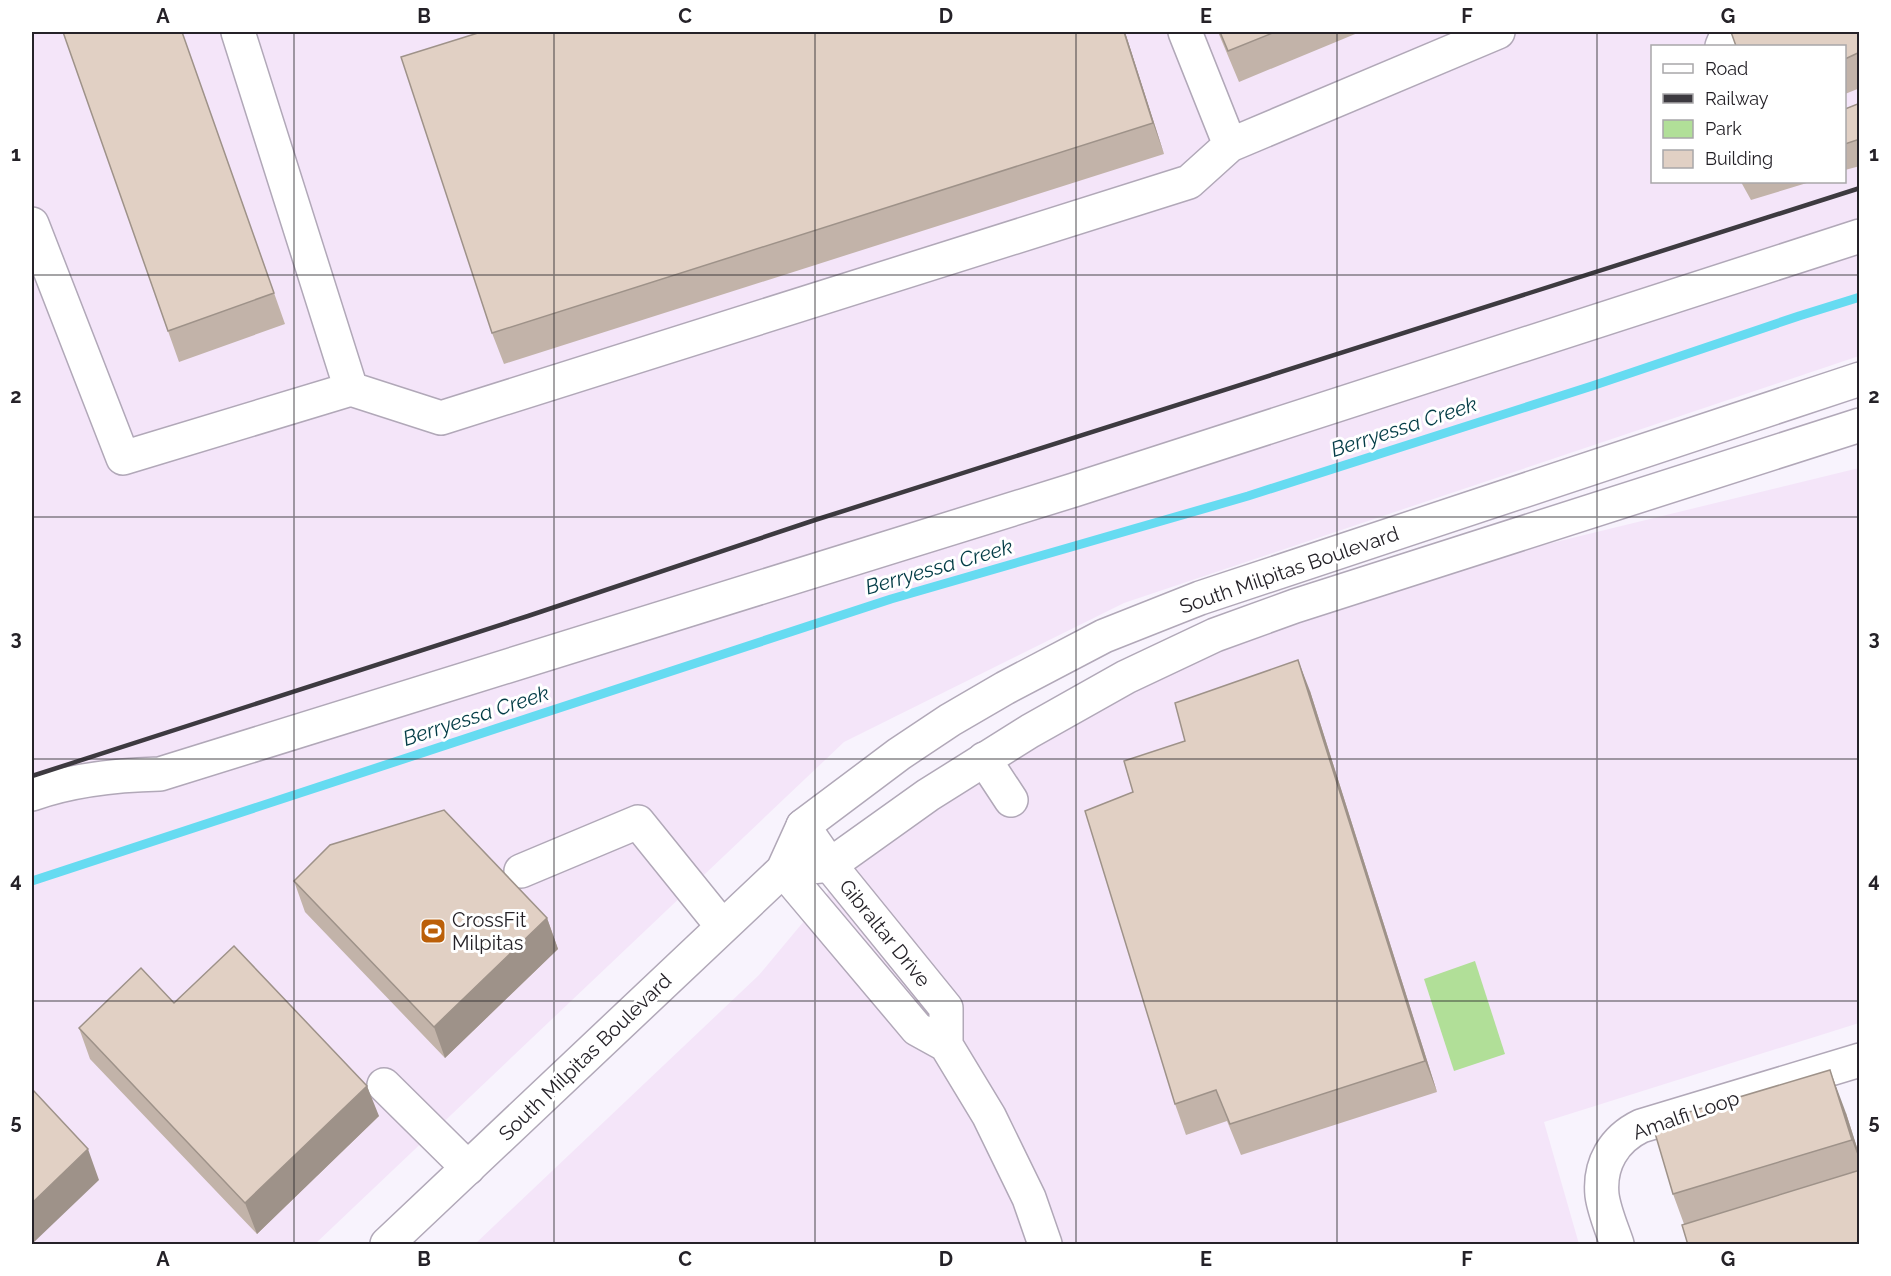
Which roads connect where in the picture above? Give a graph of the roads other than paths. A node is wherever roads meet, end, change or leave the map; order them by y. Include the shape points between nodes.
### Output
1 (238, 32) edge
2 (1185, 32) edge
3 (1498, 32) edge
4 (1230, 145) junction
5 (32, 224) edge
6 (1860, 236) edge
7 (1860, 379) edge
8 (351, 389) junction
9 (1860, 425) edge
10 (984, 759) junction
11 (32, 794) edge
12 (1011, 800) dead end
13 (803, 826) junction
14 (830, 865) junction
15 (783, 870) junction
16 (521, 871) dead end
17 (722, 926) junction
18 (946, 1045) junction
19 (1860, 1060) edge
20 (384, 1085) dead end
21 (468, 1168) junction
22 (387, 1245) edge
23 (1045, 1245) edge
24 (1617, 1245) edge

1 - 8 main road
2 - 4 main road
3 - 4 main road
4 - 8 main road via 1189,182 441,418
5 - 8 main road via 123,458
6 - 11 main road via 1085,486 160,774 126,774
7 - 13 main road, South Milpitas Boulevard via 1200,598 1104,636 950,720
9 - 10 main road, South Milpitas Boulevard via 1215,635 1126,677
10 - 12 main road
10 - 14 main road, South Milpitas Boulevard
13 - 14 main road, Gibraltar Drive
13 - 15 main road, South Milpitas Boulevard
14 - 15 main road, South Milpitas Boulevard
14 - 18 main road, Gibraltar Drive via 946,1008
15 - 17 main road, South Milpitas Boulevard
15 - 18 main road, Gibraltar Drive via 917,1029
16 - 17 main road via 638,822
17 - 21 main road, South Milpitas Boulevard
18 - 23 main road, Gibraltar Drive via 989,1116 1029,1198
19 - 24 main road, Amalfi Loop via 1641,1126 1621,1138 1604,1168 1602,1195
20 - 21 main road
21 - 22 main road, South Milpitas Boulevard

